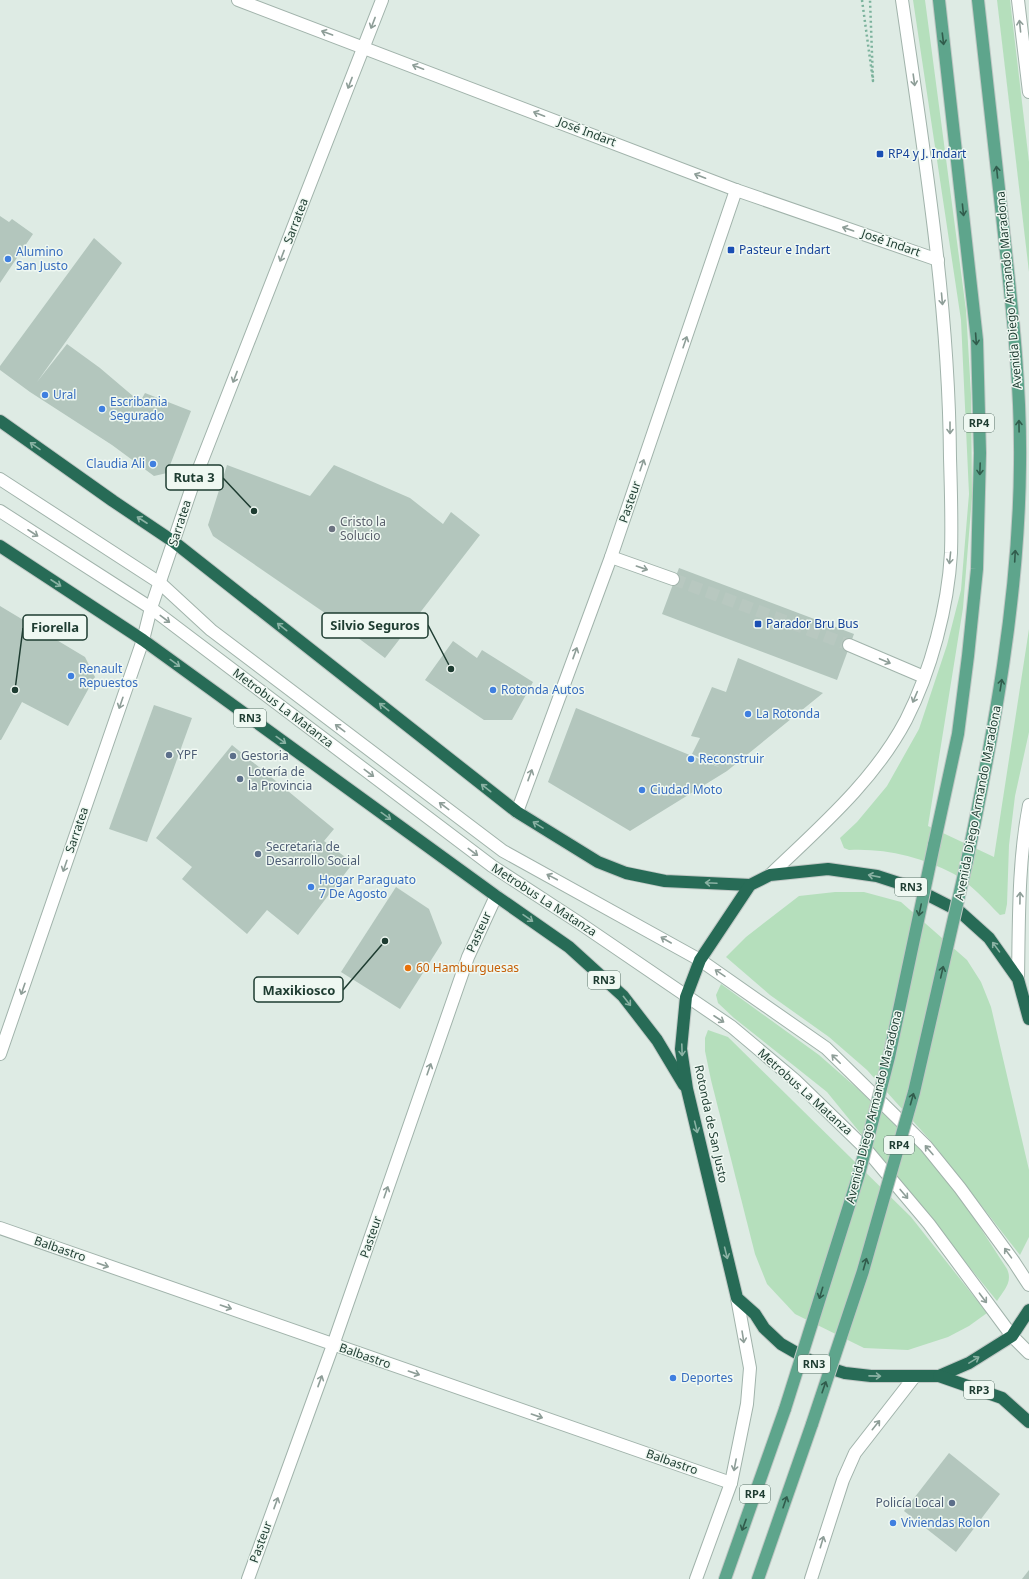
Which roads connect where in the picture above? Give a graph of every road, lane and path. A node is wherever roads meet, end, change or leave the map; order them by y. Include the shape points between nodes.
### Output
1 (238, 0) edge
2 (382, 0) edge
3 (862, 0) edge
4 (870, 0) edge
5 (902, 0) edge
6 (939, 0) edge
7 (978, 0) edge
8 (1018, 0) edge
9 (364, 46) junction
10 (1029, 92) edge
11 (736, 190) junction
12 (938, 260) junction
13 (0, 421) edge
14 (0, 479) edge
15 (0, 512) edge
16 (174, 542) junction
17 (0, 546) edge
18 (611, 557) junction
19 (673, 579) tunnel mouth
20 (160, 583) junction
21 (151, 608) junction
22 (143, 640) junction
23 (849, 645) tunnel mouth
24 (924, 677) junction
25 (1029, 804) edge
26 (516, 812) junction
27 (1024, 866) edge
28 (770, 875) junction
29 (750, 885) junction
30 (496, 896) junction
31 (700, 960) junction
32 (1018, 979) junction
33 (686, 997) junction
34 (1029, 1020) edge
35 (0, 1054) edge
36 (687, 1089) junction
37 (0, 1228) edge
38 (1029, 1286) edge
39 (737, 1298) junction
40 (1029, 1310) edge
41 (1012, 1336) junction
42 (333, 1345) junction
43 (1029, 1352) edge
44 (915, 1376) junction
45 (939, 1376) junction
46 (1017, 1409) junction
47 (1029, 1417) edge
48 (1029, 1422) edge
49 (732, 1483) junction
50 (248, 1579) edge
51 (696, 1579) edge
52 (725, 1579) edge
53 (758, 1579) edge
54 (810, 1579) edge

9 -> 1 street, José Indart
2 -> 9 street, Sarratea
3 - 4 path via 873,81
5 -> 12 street
6 -> 52 main road, Avenida Diego Armando Maradona / RP4, bridge via 977,340 980,453 977,569 958,734 889,1057 859,1174 785,1409
53 -> 7 main road, Avenida Diego Armando Maradona / RP4, bridge via 863,1271 914,1092 967,861 991,746 1004,664 1014,568 1020,465 1018,362
10 -> 8 street
11 -> 9 street, José Indart
9 -> 16 street, Sarratea via 197,474
12 -> 11 street, José Indart
18 -> 11 street, Pasteur
12 -> 24 street via 950,393 951,554 944,610
16 -> 13 highway, RN3
14 - 20 street, Metrobus La Matanza
15 -> 21 street, Metrobus La Matanza
16 - 20 street, Sarratea
26 -> 16 highway, RN3
17 -> 22 highway, RN3
18 -> 19 street
26 -> 18 street, Pasteur
20 - 21 street, Sarratea
31 -> 20 street, Metrobus La Matanza via 504,851 211,630
21 - 22 street, Sarratea
21 -> 33 street, Metrobus La Matanza via 492,866
22 -> 30 highway, RN3
22 -> 35 street, Sarratea
23 -> 24 street
24 -> 28 street via 906,720 879,761 856,790
25 - 27 street via 1023,836
29 -> 26 highway, RN3 via 665,881 626,873 598,862
32 -> 27 street
28 - 29 highway, Rotonda de San Justo / RN3
32 -> 28 highway, Rotonda de San Justo / RN3 via 989,938 959,911 914,888 877,876 828,868
29 - 31 highway, Rotonda de San Justo / RN3
30 -> 36 highway, RN3 via 569,947 624,996
42 -> 30 street, Pasteur via 468,957
31 - 33 highway, Rotonda de San Justo / RN3
38 -> 31 street, Metrobus La Matanza via 960,1188 926,1146 826,1048
32 - 34 highway, Rotonda de San Justo / RN3
33 -> 36 highway, Rotonda de San Justo / RN3 via 681,1049
33 -> 41 street, Metrobus La Matanza via 732,1027 795,1080 865,1148 929,1224
36 -> 39 highway, Rotonda de San Justo / RN3
37 -> 42 street, Balbastro
39 -> 44 highway, RN3 via 781,1344 816,1364 845,1373
39 -> 49 street via 750,1368 747,1404
40 - 41 highway, RN3
41 - 43 street, Metrobus La Matanza
45 -> 41 highway, RN3 via 969,1363
42 -> 49 street, Balbastro
50 -> 42 street, Pasteur
44 - 45 highway, RN3
54 -> 44 street via 840,1487 855,1453
45 - 46 highway, RP3 via 1002,1398
46 - 47 street
46 - 48 highway, RP3
49 - 51 street

